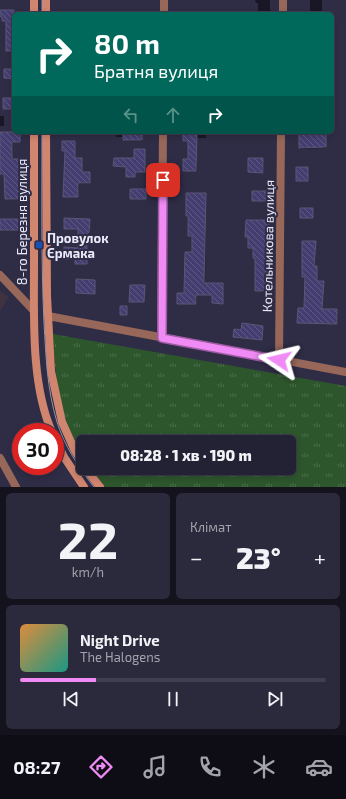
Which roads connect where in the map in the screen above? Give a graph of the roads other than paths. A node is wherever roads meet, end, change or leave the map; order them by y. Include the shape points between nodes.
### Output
1 (34, 0) edge
2 (46, 0) edge
3 (164, 0) edge
4 (283, 0) edge
5 (34, 12) edge
6 (46, 12) edge
7 (164, 12) edge
8 (282, 12) edge
9 (34, 134) edge
10 (46, 134) edge
11 (163, 134) edge
12 (281, 134) edge
13 (0, 275) edge
14 (34, 311) junction
15 (48, 316) junction
16 (162, 338) junction
17 (279, 360) junction
18 (346, 372) edge
19 (49, 423) edge
20 (76, 453) edge
21 (64, 457) edge
22 (0, 458) edge
23 (91, 475) edge
24 (16, 487) edge
25 (84, 487) edge
26 (100, 487) edge

1 - 5 main road
2 - 6 main road
3 - 7 street
4 - 8 street
9 - 14 main road, 8-го Березня вулиця
10 - 15 main road, 8-го Березня вулиця
11 - 16 street
12 - 17 street, Котельникова вулиця
13 - 14 street
14 - 15 main road
14 - 19 main road, 8-го Березня вулиця via 36,360 41,394
15 - 16 street
15 - 20 main road, 8-го Березня вулиця via 54,391 62,422
16 - 17 street
17 - 18 street
21 - 25 main road
22 - 24 street
23 - 26 main road

